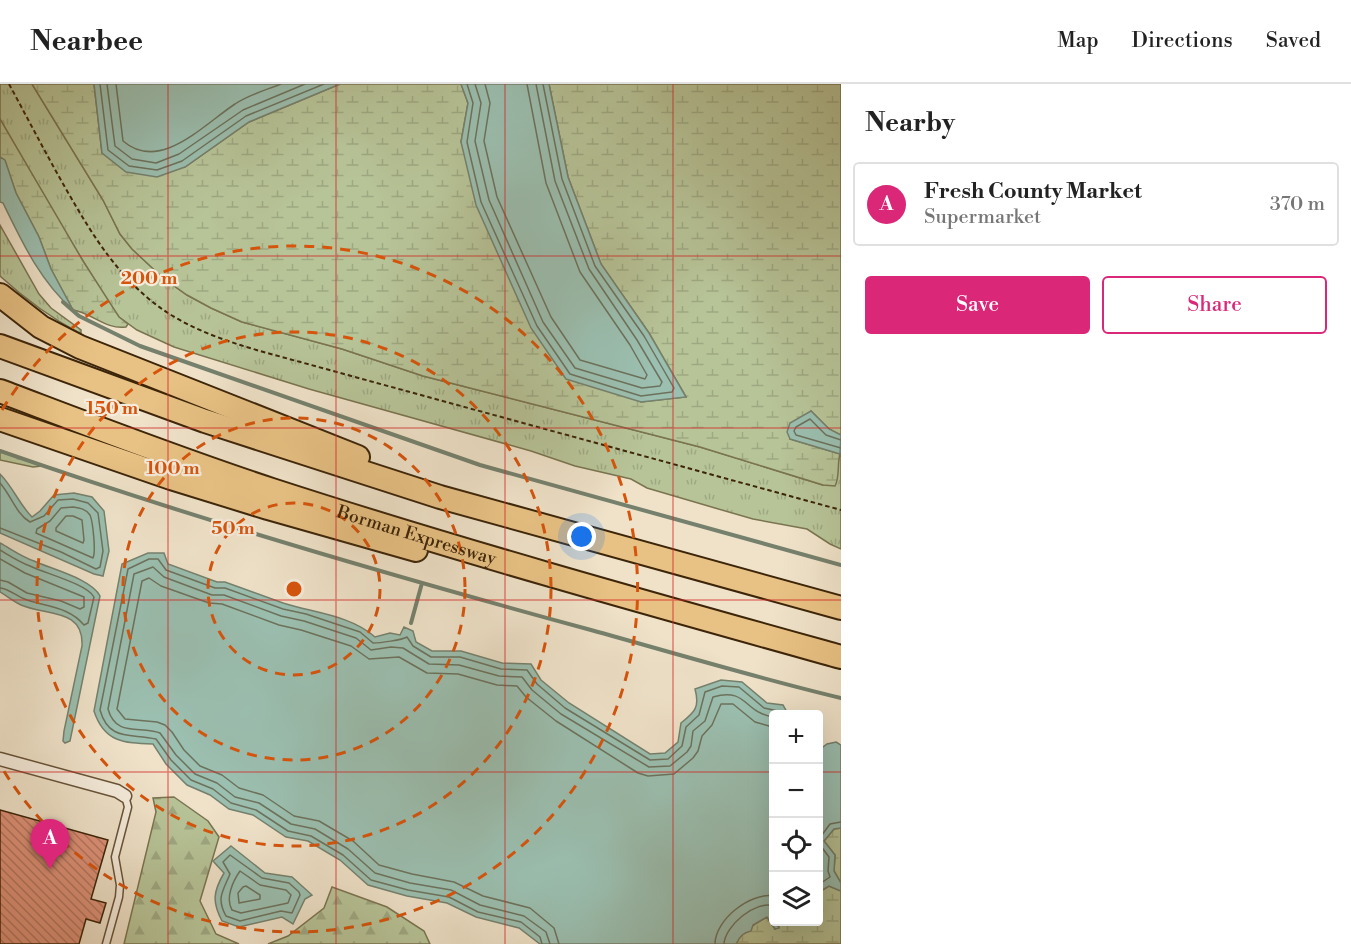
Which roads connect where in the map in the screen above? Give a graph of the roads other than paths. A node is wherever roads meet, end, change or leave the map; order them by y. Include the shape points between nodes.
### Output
1 (0, 295) edge
2 (0, 346) edge
3 (0, 391) edge
4 (0, 419) edge
5 (440, 497) junction
6 (514, 565) junction
7 (841, 608) edge
8 (841, 657) edge
9 (0, 759) edge
10 (124, 796) joint
11 (106, 944) edge

1 - 5 highway via 41,327 80,347 360,458
2 - 5 highway via 205,421
3 - 6 highway, Borman Expressway via 260,485
4 - 6 highway via 171,478 407,549
5 - 7 highway
6 - 8 highway, Borman Expressway
9 - 10 street
10 - 11 lane via 128,807 115,857 119,897

